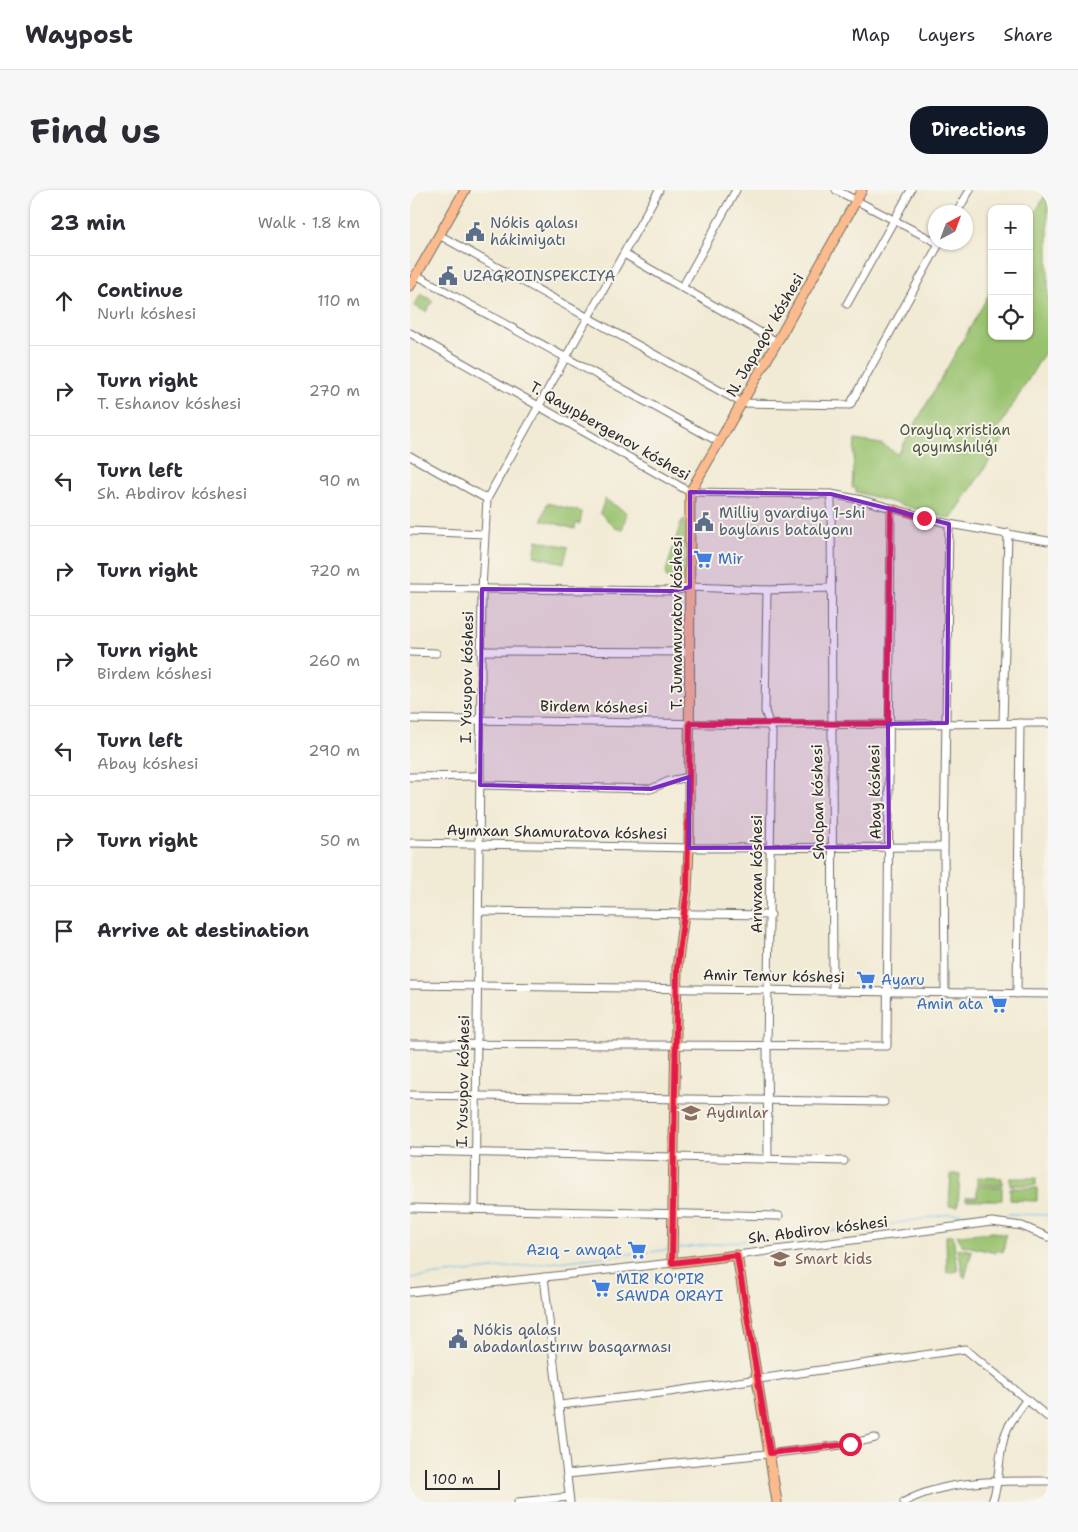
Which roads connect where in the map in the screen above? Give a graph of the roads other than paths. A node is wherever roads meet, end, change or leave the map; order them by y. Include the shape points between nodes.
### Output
1 (464, 190) edge
2 (659, 190) edge
3 (736, 190) edge
4 (836, 190) edge
5 (862, 190) edge
6 (911, 190) edge
7 (970, 190) edge
8 (856, 200) junction
9 (961, 205) edge
10 (895, 220) junction
11 (439, 234) junction
12 (928, 238) edge
13 (934, 250) edge
14 (624, 254) junction
15 (416, 275) junction
16 (410, 286) edge
17 (682, 288) junction
18 (847, 304) dead end
19 (588, 318) junction
20 (410, 333) edge
21 (777, 342) junction
22 (565, 359) junction
23 (742, 404) junction
24 (538, 406) junction
25 (719, 442) junction
26 (410, 456) edge
27 (690, 492) junction
28 (831, 494) junction
29 (487, 500) junction
30 (891, 508) junction
31 (949, 524) junction
32 (410, 531) edge
33 (1008, 533) junction
34 (484, 534) junction
35 (1048, 541) edge
36 (690, 587) junction
37 (410, 588) edge
38 (831, 588) junction
39 (482, 589) junction
40 (767, 590) junction
41 (481, 651) junction
42 (410, 652) edge
43 (690, 652) junction
44 (436, 653) dead end
45 (410, 719) edge
46 (480, 719) junction
47 (690, 723) junction
48 (947, 723) junction
49 (1003, 723) junction
50 (1020, 723) junction
51 (1048, 723) edge
52 (831, 724) junction
53 (888, 724) junction
54 (770, 725) junction
55 (480, 776) junction
56 (410, 777) edge
57 (690, 777) junction
58 (480, 785) junction
59 (410, 843) edge
60 (479, 844) junction
61 (832, 847) junction
62 (890, 847) junction
63 (944, 847) junction
64 (689, 848) junction
65 (771, 848) junction
66 (479, 911) junction
67 (684, 915) junction
68 (771, 915) junction
69 (410, 985) edge
70 (479, 986) junction
71 (677, 989) junction
72 (770, 990) junction
73 (833, 990) junction
74 (888, 992) junction
75 (945, 992) junction
76 (1016, 994) junction
77 (1048, 994) edge
78 (410, 1044) edge
79 (477, 1045) junction
80 (676, 1046) junction
81 (767, 1047) junction
82 (410, 1095) edge
83 (477, 1096) junction
84 (674, 1100) junction
85 (767, 1101) junction
86 (884, 1102) dead end
87 (410, 1151) edge
88 (475, 1151) junction
89 (674, 1156) junction
90 (768, 1159) junction
91 (844, 1161) dead end
92 (410, 1208) edge
93 (475, 1208) junction
94 (674, 1213) junction
95 (779, 1216) dead end
96 (1048, 1237) edge
97 (737, 1255) junction
98 (672, 1263) junction
99 (544, 1277) junction
100 (410, 1292) edge
101 (757, 1378) junction
102 (1027, 1399) junction
103 (560, 1405) junction
104 (1048, 1417) edge
105 (875, 1438) dead end
106 (770, 1453) junction
107 (567, 1474) junction
108 (996, 1481) junction
109 (1048, 1481) edge
110 (569, 1500) edge
111 (518, 1502) edge
112 (777, 1502) edge
113 (904, 1502) edge
114 (992, 1502) edge

1 - 11 main road
2 - 14 street, I. Yusupov kóshesi
3 - 17 street
4 - 8 street
5 - 8 main road, N. Japaqov kóshesi
6 - 10 street
7 - 9 street
8 - 10 street
8 - 21 main road, N. Japaqov kóshesi
10 - 12 street
10 - 18 street
11 - 15 main road
11 - 19 street
13 - 23 street via 850,405
14 - 17 street
14 - 19 street, I. Yusupov kóshesi
15 - 16 main road
15 - 22 street
17 - 21 street
19 - 22 street, I. Yusupov kóshesi
19 - 23 street
20 - 24 street, T. Qayıpbergenov kóshesi
21 - 23 main road, N. Japaqov kóshesi
22 - 24 street, I. Yusupov kóshesi
22 - 25 street
23 - 25 main road, N. Japaqov kóshesi
24 - 27 street, T. Qayıpbergenov kóshesi
24 - 29 street, I. Yusupov kóshesi
25 - 27 main road, N. Japaqov kóshesi
26 - 29 street
27 - 28 street, T. Qayıpbergenov kóshesi
27 - 36 main road, T. Jumamuratov kóshesi
28 - 30 street, T. Qayıpbergenov kóshesi
28 - 38 street, Sholpan kóshesi
29 - 34 street, I. Yusupov kóshesi
30 - 31 street, T. Qayıpbergenov kóshesi
30 - 53 street, Abay kóshesi
31 - 33 street, T. Qayıpbergenov kóshesi
31 - 48 street
32 - 34 street
33 - 35 street, T. Qayıpbergenov kóshesi
33 - 49 street
34 - 39 street, I. Yusupov kóshesi
36 - 39 street via 673,591
36 - 40 street
36 - 43 main road, T. Jumamuratov kóshesi
37 - 39 street
38 - 40 street
38 - 52 street, Sholpan kóshesi
39 - 41 street, I. Yusupov kóshesi
40 - 54 street, Arıwxan kóshesi via 765,711
41 - 43 street
41 - 46 street, I. Yusupov kóshesi
42 - 44 street
43 - 47 main road, T. Jumamuratov kóshesi
45 - 46 street, Birdem kóshesi
46 - 47 street, Birdem kóshesi
46 - 55 street, I. Yusupov kóshesi
47 - 54 street, Birdem kóshesi
47 - 57 main road, T. Jumamuratov kóshesi
48 - 49 street, Birdem kóshesi
48 - 53 street, Birdem kóshesi
48 - 63 street
49 - 50 street, Birdem kóshesi
50 - 51 street, Birdem kóshesi
50 - 76 street
52 - 53 street, Birdem kóshesi
52 - 54 street, Birdem kóshesi
52 - 61 street, Sholpan kóshesi
53 - 62 street, Abay kóshesi
54 - 65 street, Arıwxan kóshesi
55 - 56 street
55 - 58 street, I. Yusupov kóshesi
57 - 58 street via 651,789
57 - 64 main road, T. Jumamuratov kóshesi
58 - 60 street, I. Yusupov kóshesi
59 - 60 street, Ayımxan Shamuratova kóshesi
60 - 64 street, Ayımxan Shamuratova kóshesi
60 - 66 street, I. Yusupov kóshesi
61 - 62 street, Ayımxan Shamuratova kóshesi
61 - 65 street, Ayımxan Shamuratova kóshesi
61 - 73 street, Sholpan kóshesi
62 - 63 street, Ayımxan Shamuratova kóshesi
62 - 74 street, Abay kóshesi
63 - 75 street
64 - 65 street, Ayımxan Shamuratova kóshesi
64 - 67 main road, T. Jumamuratov kóshesi
65 - 68 street, Arıwxan kóshesi
66 - 67 street
66 - 70 street, I. Yusupov kóshesi
67 - 68 street
67 - 71 main road, T. Jumamuratov kóshesi
68 - 72 street, Arıwxan kóshesi
69 - 70 street, Amir Temur kóshesi
70 - 71 street, Amir Temur kóshesi
70 - 79 street, I. Yusupov kóshesi
71 - 72 street, Amir Temur kóshesi
71 - 80 main road, T. Jumamuratov kóshesi
72 - 73 street, Amir Temur kóshesi
72 - 81 street, Arıwxan kóshesi
73 - 74 street, Amir Temur kóshesi
74 - 75 street, Amir Temur kóshesi
74 - 81 street, Abay kóshesi via 887,1046
75 - 76 street, Amir Temur kóshesi
76 - 77 street, Amir Temur kóshesi
78 - 79 street
79 - 80 street
79 - 83 street, I. Yusupov kóshesi
80 - 81 street
80 - 84 main road, T. Jumamuratov kóshesi
81 - 85 street, Arıwxan kóshesi
82 - 83 street
83 - 84 street
83 - 88 street, I. Yusupov kóshesi
84 - 85 street
84 - 89 main road, T. Jumamuratov kóshesi
85 - 86 street
85 - 90 street, Arıwxan kóshesi
87 - 88 street
88 - 89 street
88 - 93 street, I. Yusupov kóshesi
89 - 90 street
89 - 94 main road, T. Jumamuratov kóshesi
90 - 91 street
92 - 93 street
93 - 94 street
94 - 95 street
94 - 98 main road, T. Jumamuratov kóshesi
96 - 97 street, Sh. Abdirov kóshesi via 1022,1226 992,1222
97 - 98 main road, Sh. Abdirov kóshesi
97 - 101 main road
98 - 99 street, Sh. Abdirov kóshesi
99 - 100 street, Sh. Abdirov kóshesi
99 - 103 street
101 - 102 street via 965,1349
101 - 103 street
101 - 106 main road
102 - 104 street
102 - 108 street via 1006,1432
103 - 107 street
105 - 106 street
106 - 107 street
106 - 112 main road
107 - 110 street
108 - 109 street
108 - 113 street via 946,1488
108 - 114 street
110 - 111 street

